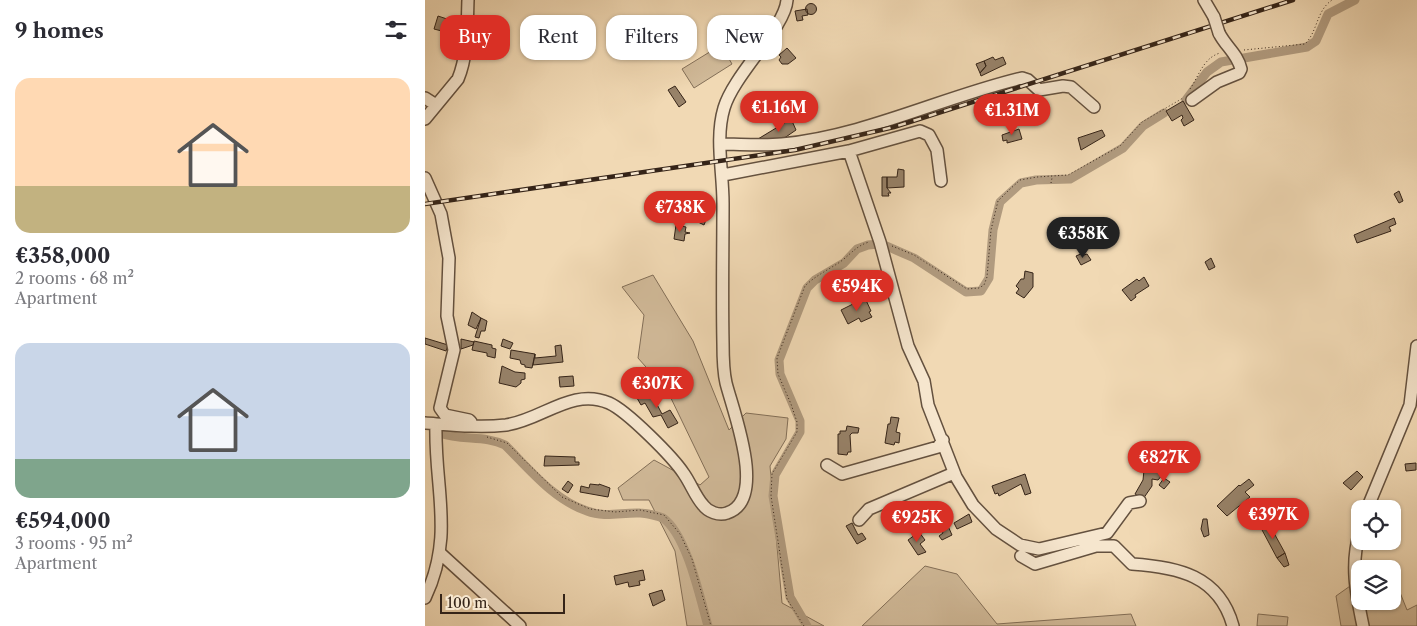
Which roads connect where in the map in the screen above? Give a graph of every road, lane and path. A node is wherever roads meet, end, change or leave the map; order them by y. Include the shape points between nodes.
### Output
1 (468, 0) edge
2 (787, 0) edge
3 (1205, 0) edge
4 (1332, 0) edge
5 (1236, 56) junction
6 (1188, 97) junction
7 (425, 98) edge
8 (436, 105) junction
9 (1094, 108) dead end
10 (425, 119) edge
11 (720, 144) junction
12 (849, 151) junction
13 (723, 175) junction
14 (1052, 177) junction
15 (425, 178) edge
16 (941, 181) dead end
17 (1051, 184) dead end
18 (879, 242) junction
19 (1417, 346) edge
20 (431, 424) edge
21 (477, 431) junction
22 (943, 440) junction
23 (827, 465) dead end
24 (954, 473) junction
25 (1371, 500) edge
26 (1140, 501) dead end
27 (859, 520) dead end
28 (1355, 550) edge
29 (441, 554) junction
30 (1021, 556) dead end
31 (425, 598) edge
32 (520, 626) edge
33 (711, 626) edge
34 (804, 626) edge
35 (1233, 626) edge
36 (1363, 626) edge

1 - 8 street via 466,50 461,72
2 - 11 street via 782,14 727,98 720,126
3 - 5 street, bridge via 1224,43
4 - 5 path via 1322,9 1312,37 1305,44
5 - 6 path via 1217,54 1208,60
5 - 6 street via 1241,68 1239,73
6 - 14 path via 1142,122 1120,146 1068,176
7 - 8 street
8 - 10 street
9 - 11 street via 1071,87 1039,90 1022,78 891,119 810,140 780,144
11 - 13 street
12 - 13 street
12 - 16 street via 920,131 929,135 937,150
12 - 18 street
13 - 21 street via 723,366 747,472 739,507 726,514 716,514 704,507 683,473 629,417 610,404 590,397 575,399 523,422
14 - 17 path
14 - 18 path via 1020,180 998,201 991,230 987,277 979,288 967,289 914,255
15 - 21 street via 441,214 449,258 447,316 454,350 440,408 445,414 469,420
18 - 22 street via 908,346 924,381 928,405
18 - 34 path via 855,247 805,286 777,358 778,374 797,422 797,432 772,474 771,496 787,599
19 - 25 street via 1409,405
20 - 21 street
20 - 29 street via 442,506
21 - 33 path via 507,443 562,497 590,509 640,510 665,516 680,534 692,559
22 - 23 street via 938,447 857,471 842,474
22 - 24 street
24 - 26 street via 973,505 996,529 1020,545 1039,548 1107,533 1129,503
24 - 27 street via 869,509
28 - 36 street via 1353,574
29 - 31 street
29 - 32 street
30 - 35 street via 1035,564 1096,546 1115,546 1132,564 1168,566 1187,572 1224,603

